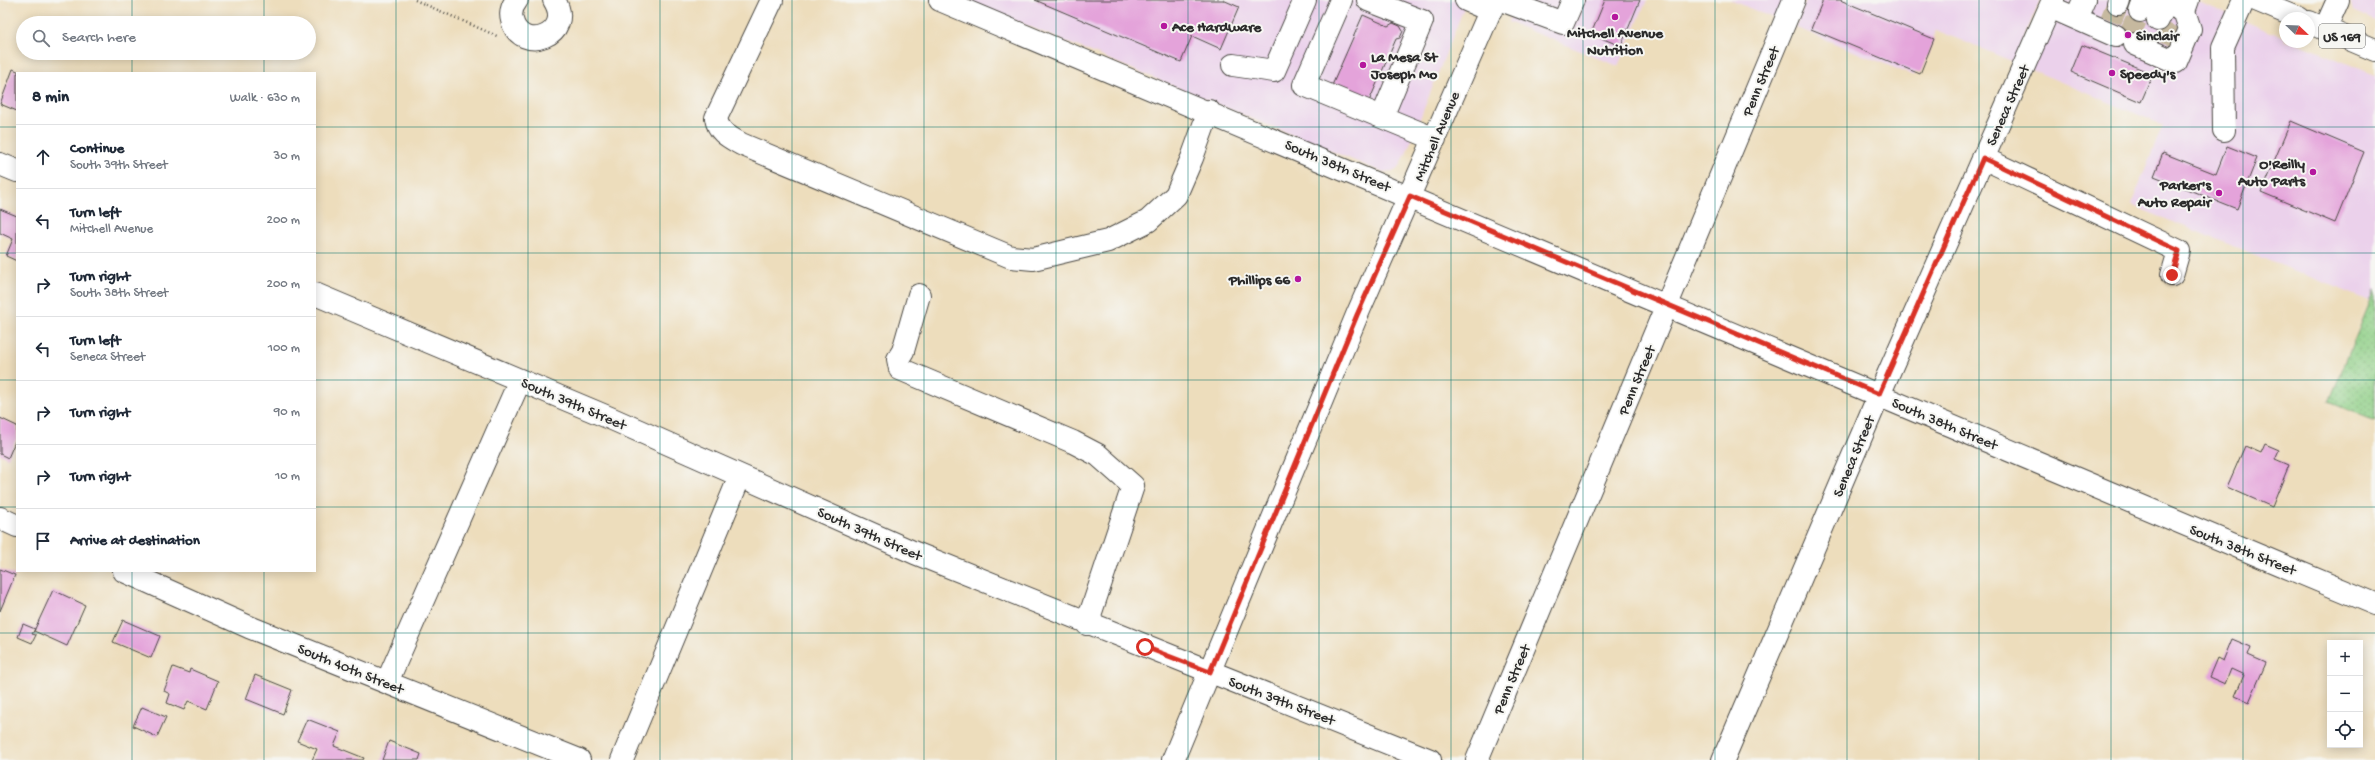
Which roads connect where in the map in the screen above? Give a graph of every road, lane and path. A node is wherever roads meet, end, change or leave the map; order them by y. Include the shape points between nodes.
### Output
1 (415, 0) edge
2 (517, 0) edge
3 (554, 0) edge
4 (772, 0) edge
5 (940, 0) edge
6 (1305, 0) edge
7 (1341, 0) edge
8 (1368, 0) edge
9 (1466, 0) edge
10 (1573, 0) edge
11 (1794, 0) edge
12 (2244, 0) edge
13 (2256, 0) edge
14 (2338, 0) edge
15 (2051, 3) edge
16 (1496, 4) edge
17 (2285, 12) edge
18 (2138, 20) edge
19 (2317, 26) edge
20 (520, 34) junction
21 (2375, 50) edge
22 (1233, 65) dead end
23 (1208, 111) junction
24 (1382, 117) junction
25 (2224, 130) dead end
26 (1435, 139) junction
27 (1983, 158) junction
28 (0, 164) edge
29 (16, 171) edge
30 (1410, 196) junction
31 (2172, 275) dead end
32 (316, 294) edge
33 (919, 295) dead end
34 (1667, 305) junction
35 (520, 380) junction
36 (1879, 394) junction
37 (740, 476) junction
38 (0, 518) edge
39 (16, 526) edge
40 (133, 573) edge
41 (2375, 604) edge
42 (1088, 624) junction
43 (1210, 672) junction
44 (387, 682) junction
45 (579, 760) edge
46 (622, 760) edge
47 (1173, 760) edge
48 (1430, 760) edge
49 (1477, 760) edge
50 (1723, 760) edge

1 - 20 path via 506,39
2 - 20 street via 511,15 513,25
3 - 20 street via 559,8 559,20 554,31 543,38 531,39
4 - 23 street via 716,118 717,126 741,144 1011,257 1033,259 1108,242 1148,221 1176,195
5 - 23 street, South 38th Street
6 - 22 street via 1274,71
7 - 24 street via 1304,85
8 - 24 street via 1422,21
9 - 16 street
10 - 16 street via 1563,24
11 - 34 street, Penn Street
12 - 25 street via 2223,47
13 - 17 street, US 169
14 - 19 street
15 - 18 street
15 - 27 street, Seneca Street
16 - 26 street, Mitchell Avenue
19 - 21 street, US 169
23 - 30 street, South 38th Street
24 - 26 street
26 - 30 street, Mitchell Avenue
27 - 31 street via 2179,251
27 - 36 street, Seneca Street
28 - 29 street
30 - 34 street, South 38th Street
30 - 43 street, Mitchell Avenue via 1357,315
32 - 35 street, South 39th Street
33 - 42 street via 898,360 900,369 1073,442 1098,455 1133,486
34 - 36 street, South 38th Street
34 - 49 street, Penn Street
35 - 37 street, South 39th Street
35 - 44 street
36 - 41 street, South 38th Street
36 - 50 street, Seneca Street
37 - 42 street, South 39th Street via 915,553
37 - 46 street
38 - 39 street
40 - 44 street, South 40th Street via 249,626
42 - 43 street, South 39th Street
43 - 47 street, Mitchell Avenue
43 - 48 street, South 39th Street
44 - 45 street, South 40th Street

